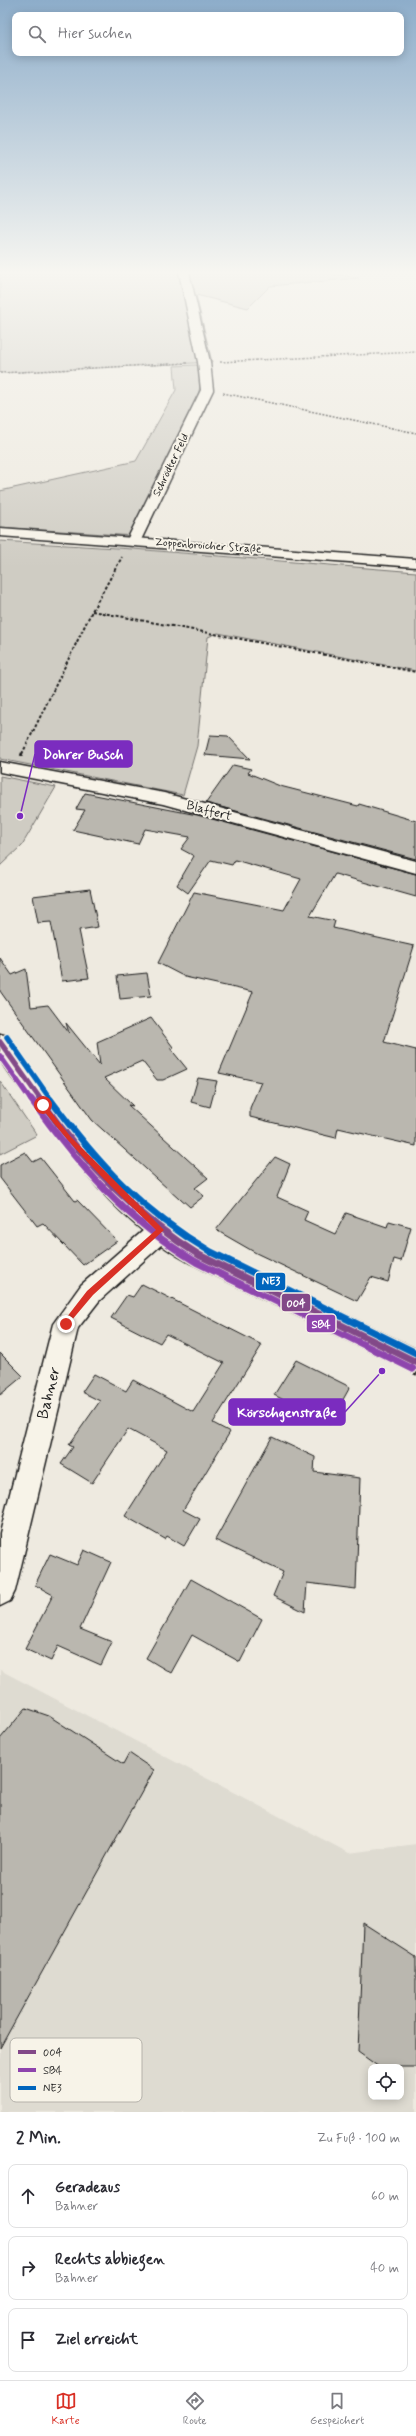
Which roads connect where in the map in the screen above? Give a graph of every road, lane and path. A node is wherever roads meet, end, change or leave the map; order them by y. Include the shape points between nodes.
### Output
1 (45, 371) edge
2 (205, 371) edge
3 (0, 373) edge
4 (207, 390) junction
5 (416, 433) edge
6 (0, 532) edge
7 (134, 540) junction
8 (416, 563) edge
9 (92, 611) junction
10 (416, 672) edge
11 (7, 768) edge
12 (416, 867) edge
13 (0, 1042) edge
14 (161, 1230) junction
15 (416, 1362) edge
16 (0, 1591) edge

1 - 3 path
2 - 4 street
4 - 5 path
4 - 7 street, Schrödter Feld
6 - 7 street, Zoppenbroicher Straße
7 - 8 street, Zoppenbroicher Straße
7 - 9 path via 128,546
9 - 10 path
9 - 11 path
11 - 12 street, Blaffert via 164,799
13 - 14 street via 69,1138 117,1189
14 - 15 street via 177,1242 269,1291
14 - 16 street, Bahner via 90,1293 66,1324

